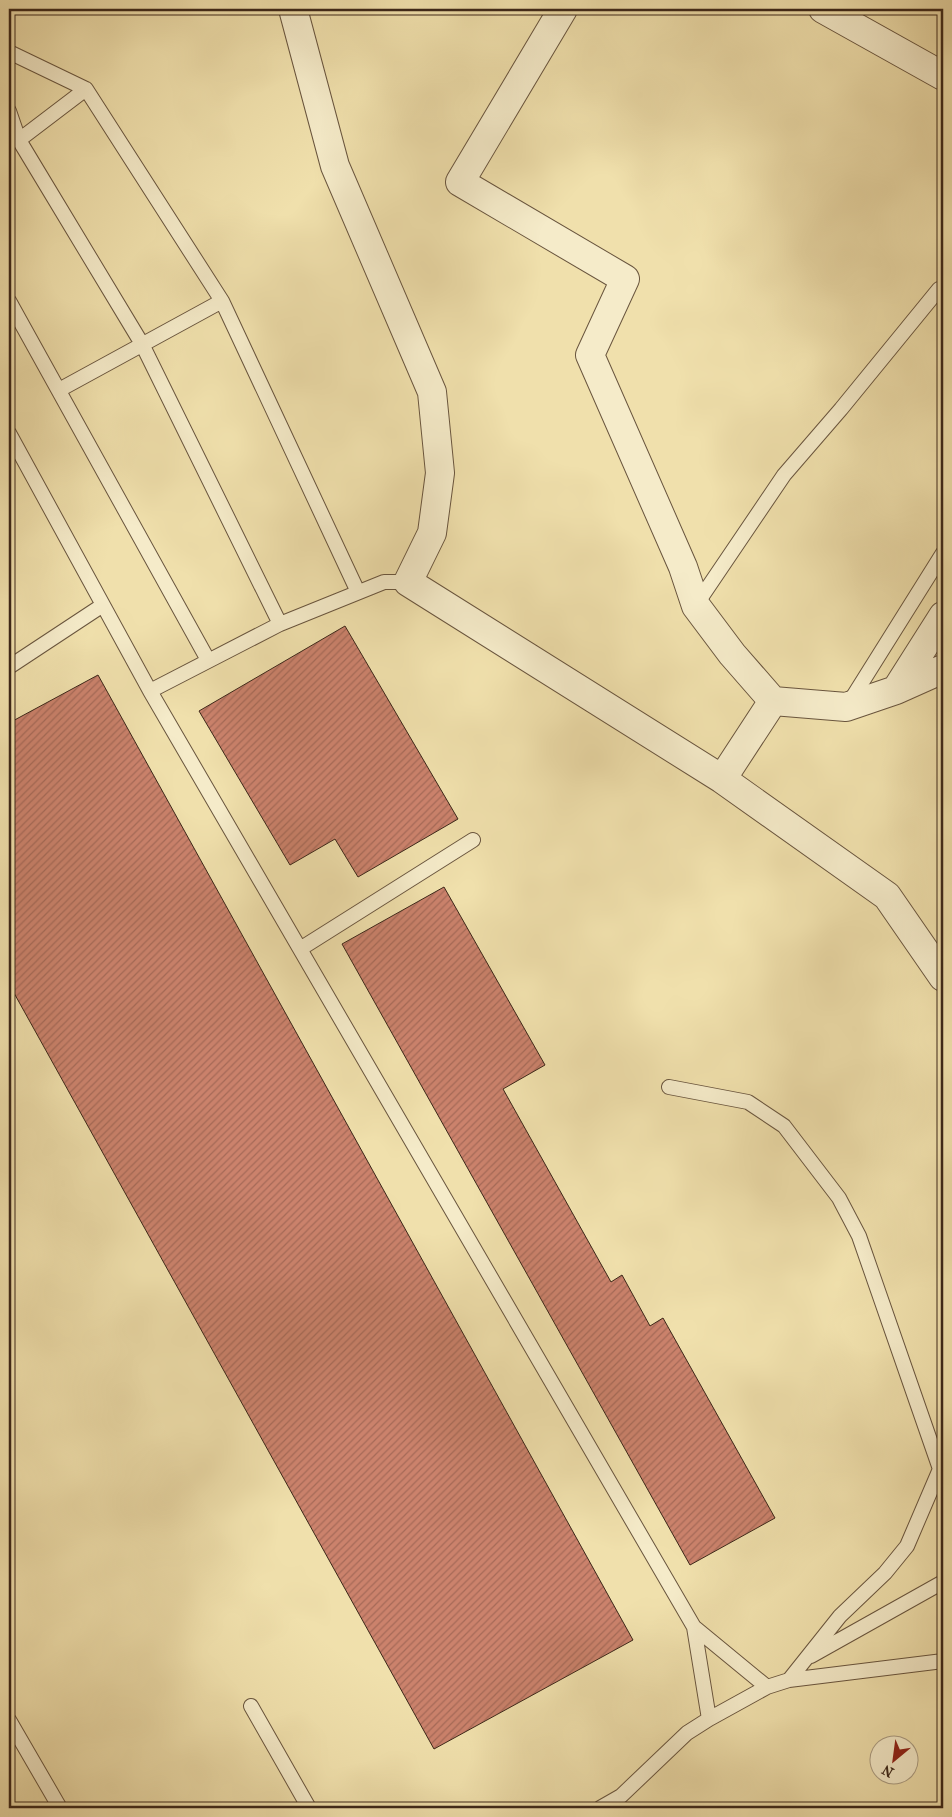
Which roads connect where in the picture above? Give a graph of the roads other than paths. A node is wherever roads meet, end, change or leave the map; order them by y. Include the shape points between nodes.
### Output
1 (293, 9) edge
2 (563, 9) edge
3 (823, 9) edge
4 (9, 52) edge
5 (943, 76) edge
6 (86, 89) junction
7 (9, 111) edge
8 (19, 140) junction
9 (943, 292) edge
10 (9, 301) edge
11 (222, 301) junction
12 (142, 344) junction
13 (59, 390) junction
14 (9, 433) edge
15 (943, 553) edge
16 (408, 582) junction
17 (358, 592) junction
18 (103, 605) junction
19 (696, 606) junction
20 (943, 616) edge
21 (280, 624) junction
22 (208, 660) junction
23 (9, 667) edge
24 (943, 669) edge
25 (896, 690) junction
26 (150, 691) junction
27 (773, 701) junction
28 (846, 706) junction
29 (722, 779) junction
30 (474, 840) dead end
31 (300, 949) junction
32 (943, 977) edge
33 (669, 1087) dead end
34 (941, 1469) edge
35 (943, 1582) edge
36 (694, 1627) junction
37 (805, 1660) junction
38 (943, 1661) edge
39 (789, 1680) junction
40 (767, 1687) junction
41 (251, 1706) dead end
42 (709, 1719) junction
43 (9, 1720) edge
44 (60, 1808) edge
45 (310, 1808) edge
46 (600, 1808) edge

1 - 16 street via 335,166 432,392 440,473 432,533
2 - 19 street via 460,182 625,279 590,355 683,567
3 - 5 street
4 - 6 lane
6 - 8 lane
6 - 11 lane
7 - 8 lane
8 - 12 lane
9 - 19 lane via 939,289 784,475
10 - 13 lane
11 - 12 lane
11 - 17 lane
12 - 13 lane
12 - 21 lane
13 - 22 lane
14 - 18 lane
15 - 28 lane
16 - 17 lane via 384,582
16 - 29 street
17 - 21 lane
18 - 23 lane
18 - 26 lane
19 - 27 street
20 - 25 street
21 - 22 lane
22 - 26 lane
24 - 25 street
25 - 28 street
26 - 31 lane
27 - 28 street
27 - 29 street
29 - 32 street via 887,896
30 - 31 lane
31 - 36 lane
33 - 34 lane via 748,1102 784,1126 839,1198 859,1236
34 - 37 lane via 907,1546 840,1616
35 - 37 lane
36 - 40 lane
36 - 42 lane
37 - 39 lane
38 - 39 lane
39 - 40 lane
40 - 42 lane
41 - 45 lane
42 - 46 lane via 687,1733 622,1796
43 - 44 lane

